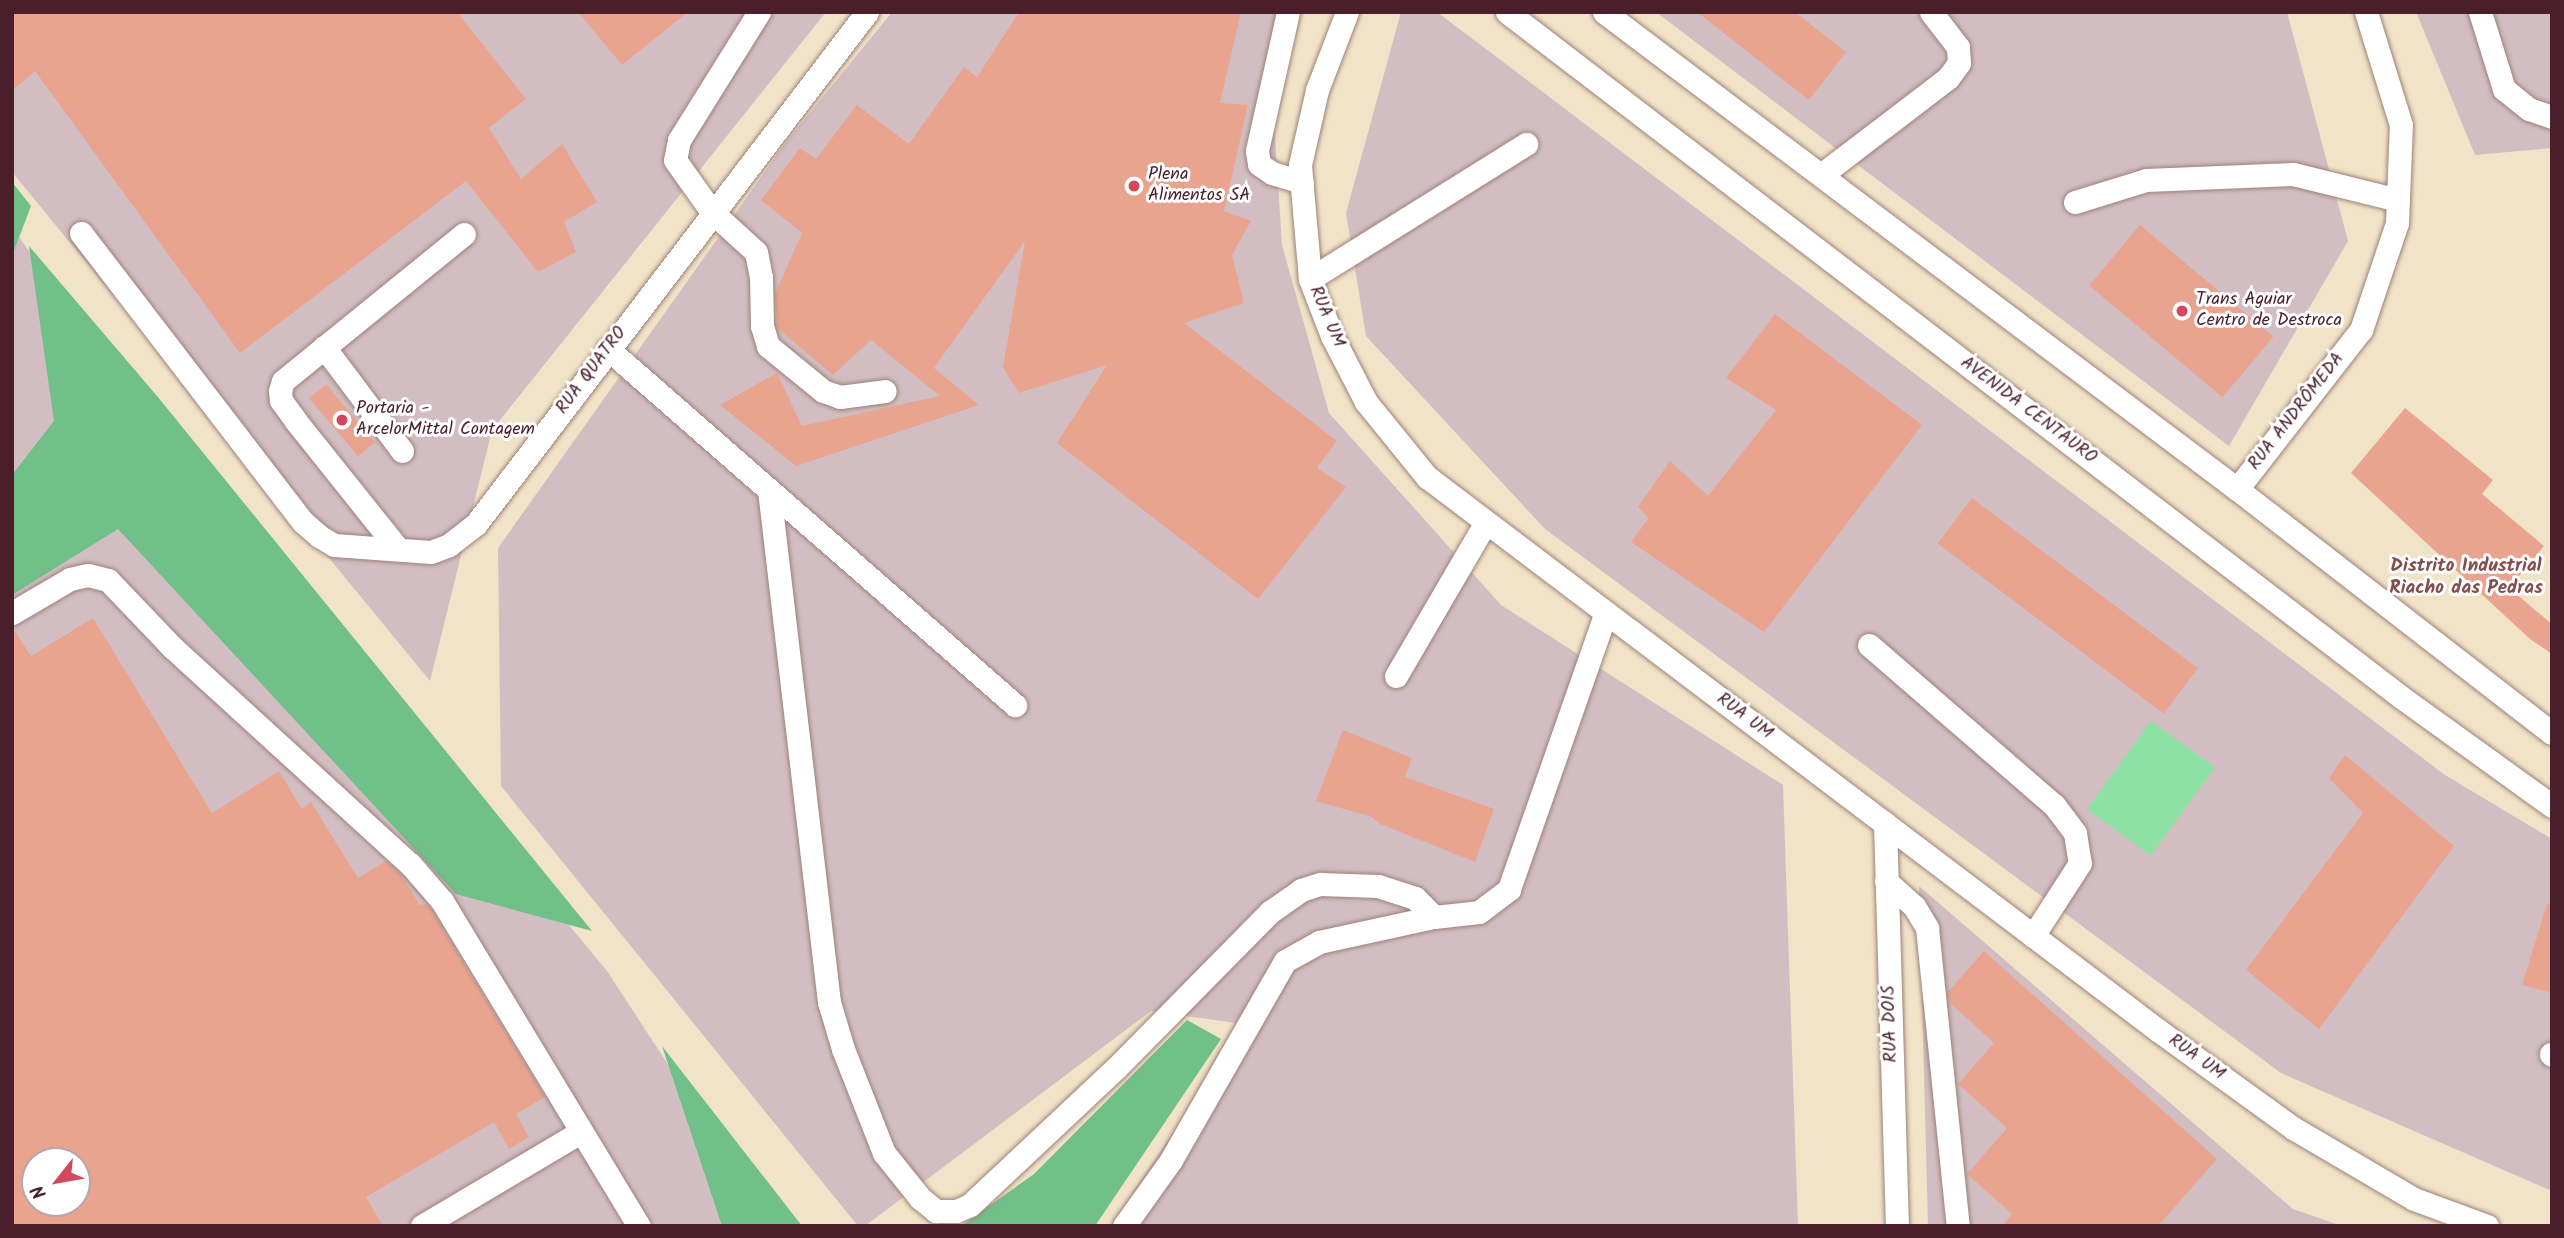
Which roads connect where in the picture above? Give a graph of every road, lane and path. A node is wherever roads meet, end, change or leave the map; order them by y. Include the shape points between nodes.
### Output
1 (760, 12) edge
2 (867, 12) edge
3 (1288, 12) edge
4 (1347, 12) edge
5 (1507, 12) edge
6 (1604, 12) edge
7 (1931, 12) edge
8 (2367, 12) edge
9 (2480, 12) edge
10 (2552, 117) edge
11 (1526, 144) dead end
12 (1821, 175) junction
13 (1302, 182) junction
14 (2398, 200) junction
15 (2075, 202) dead end
16 (712, 212) junction
17 (81, 233) dead end
18 (464, 234) dead end
19 (1310, 279) junction
20 (324, 347) junction
21 (608, 349) junction
22 (885, 391) dead end
23 (402, 451) dead end
24 (2237, 489) junction
25 (769, 490) junction
26 (1486, 522) junction
27 (398, 549) junction
28 (1606, 612) junction
29 (12, 613) edge
30 (1868, 645) dead end
31 (1396, 676) dead end
32 (1015, 705) dead end
33 (2552, 733) edge
34 (2552, 806) edge
35 (1885, 823) junction
36 (1886, 881) junction
37 (1434, 917) junction
38 (2033, 936) junction
39 (580, 1132) junction
40 (422, 1226) edge
41 (639, 1226) edge
42 (1124, 1226) edge
43 (1897, 1226) edge
44 (1958, 1226) edge
45 (2487, 1226) edge

1 - 16 street via 677,150 675,160
2 - 16 street, RUA QUATRO
3 - 13 street via 1257,151 1259,164 1272,173
4 - 13 street, RUA UM via 1317,90 1300,165
5 - 34 street, AVENIDA CENTAURO via 2390,689
6 - 12 street
7 - 12 street via 1958,47 1959,63 1954,71
8 - 14 street, RUA ANDRÔMEDA via 2402,125
9 - 10 street via 2504,89 2529,109
11 - 19 street
12 - 24 street
13 - 19 street, RUA UM
14 - 15 street via 2293,174 2146,180
14 - 24 street, RUA ANDRÔMEDA via 2397,223 2361,330
16 - 21 street, RUA QUATRO
16 - 22 street via 756,252 768,346 823,391 840,397
17 - 27 street, RUA QUATRO via 303,522 334,545
18 - 20 street
19 - 26 street, RUA UM via 1332,336 1366,402 1427,477
20 - 23 street
20 - 27 street via 283,381 281,400
21 - 25 street
21 - 27 street, RUA QUATRO via 476,524 449,545 431,552
24 - 33 street
25 - 32 street
25 - 37 street via 829,1002 884,1153 936,1211 970,1205 1116,1068 1260,922 1301,890 1320,884 1378,886 1415,898
26 - 28 street, RUA UM
26 - 31 street
28 - 35 street, RUA UM
28 - 37 street via 1509,889 1479,912
29 - 39 street via 69,579 88,575 107,580 172,648 410,864 442,901
30 - 38 street via 2054,805 2075,833 2080,863
35 - 36 street, RUA DOIS
35 - 38 street, RUA UM
36 - 43 street, RUA DOIS
36 - 44 street via 1914,906 1927,928
37 - 42 street via 1319,942 1285,961 1171,1160
38 - 45 street, RUA UM via 2293,1128 2414,1199
39 - 40 street
39 - 41 street

